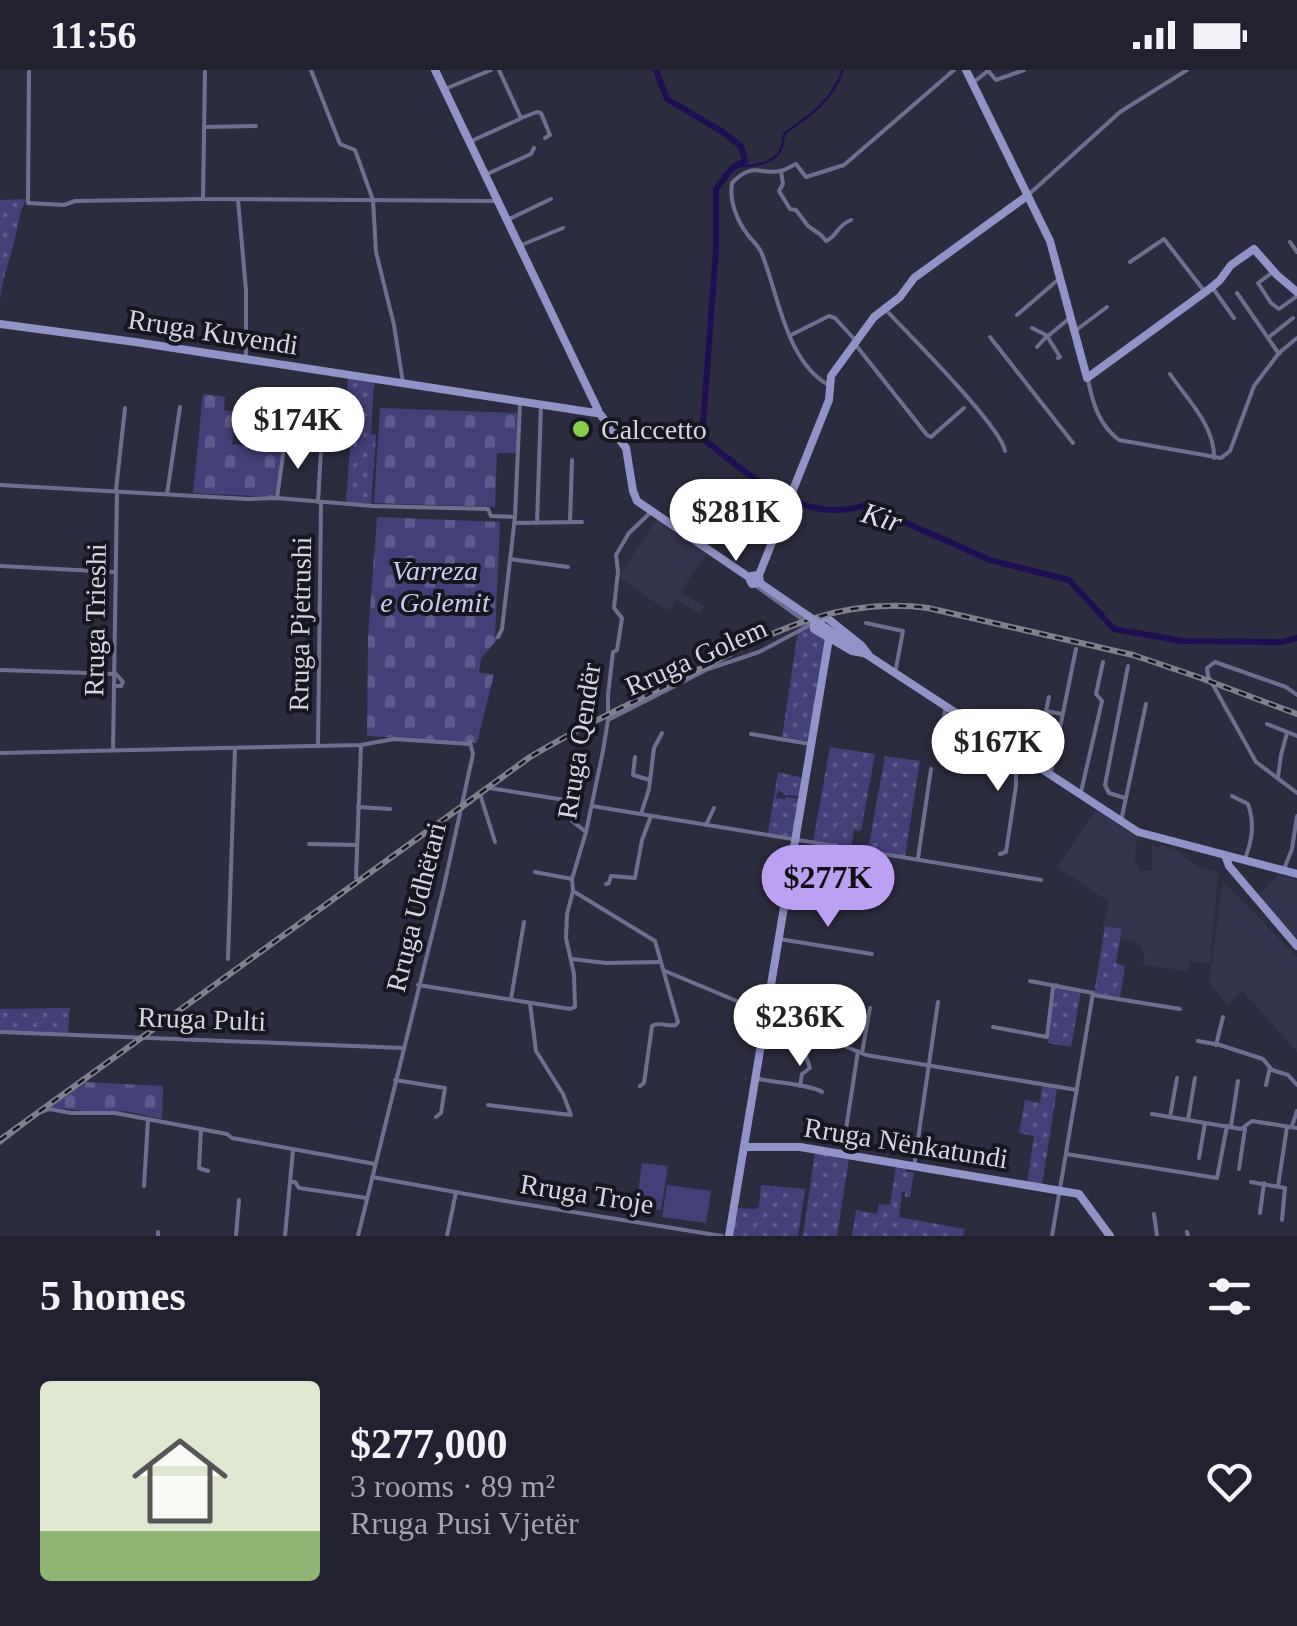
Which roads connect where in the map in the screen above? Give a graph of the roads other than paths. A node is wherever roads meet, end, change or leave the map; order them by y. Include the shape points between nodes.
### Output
1 (29, 70) edge
2 (204, 70) edge
3 (312, 70) edge
4 (434, 70) edge
5 (492, 70) edge
6 (499, 70) edge
7 (954, 70) edge
8 (966, 70) edge
9 (1024, 70) edge
10 (1188, 70) edge
11 (989, 71) edge
12 (971, 84) junction
13 (444, 90) junction
14 (521, 118) junction
15 (256, 126) dead end
16 (204, 127) junction
17 (545, 138) dead end
18 (469, 142) junction
19 (534, 148) dead end
20 (781, 172) junction
21 (485, 175) junction
22 (1027, 196) junction
23 (203, 199) junction
24 (551, 199) dead end
25 (238, 200) junction
26 (373, 200) junction
27 (498, 200) junction
28 (507, 220) junction
29 (851, 220) dead end
30 (563, 228) dead end
31 (1290, 242) dead end
32 (519, 246) junction
33 (1297, 252) edge
34 (1130, 262) dead end
35 (1274, 272) junction
36 (1060, 278) junction
37 (1208, 290) junction
38 (1236, 293) dead end
39 (1297, 294) edge
40 (1107, 306) dead end
41 (884, 309) junction
42 (1016, 315) dead end
43 (1070, 317) junction
44 (1234, 318) dead end
45 (1293, 318) dead end
46 (0, 324) edge
47 (1032, 328) dead end
48 (1074, 331) junction
49 (790, 335) junction
50 (1047, 336) junction
51 (990, 337) dead end
52 (1269, 337) junction
53 (1297, 338) edge
54 (856, 343) junction
55 (1037, 348) dead end
56 (1279, 354) junction
57 (1058, 358) dead end
58 (246, 360) junction
59 (1170, 374) dead end
60 (1088, 378) junction
61 (403, 385) junction
62 (830, 386) junction
63 (520, 402) junction
64 (542, 405) junction
65 (180, 406) dead end
66 (125, 408) dead end
67 (964, 408) dead end
68 (598, 412) junction
69 (322, 432) dead end
70 (285, 441) dead end
71 (1072, 443) dead end
72 (1005, 450) dead end
73 (1214, 458) junction
74 (572, 460) dead end
75 (0, 485) edge
76 (116, 490) junction
77 (168, 494) junction
78 (277, 498) junction
79 (320, 502) junction
80 (651, 511) junction
81 (514, 520) junction
82 (570, 522) junction
83 (582, 522) dead end
84 (537, 523) junction
85 (510, 559) junction
86 (0, 566) edge
87 (568, 568) dead end
88 (115, 572) junction
89 (757, 578) junction
90 (803, 620) junction
91 (866, 623) dead end
92 (814, 625) junction
93 (801, 629) junction
94 (498, 637) dead end
95 (828, 638) junction
96 (1076, 649) dead end
97 (868, 654) junction
98 (1102, 662) dead end
99 (1128, 666) dead end
100 (0, 670) edge
101 (895, 672) junction
102 (114, 674) junction
103 (1212, 682) junction
104 (117, 686) dead end
105 (1297, 695) edge
106 (1049, 697) dead end
107 (1146, 704) dead end
108 (946, 706) junction
109 (957, 714) junction
110 (1064, 714) junction
111 (1297, 714) edge
112 (608, 720) junction
113 (969, 722) junction
114 (1266, 724) dead end
115 (662, 733) dead end
116 (1288, 733) junction
117 (751, 734) dead end
118 (1297, 736) edge
119 (470, 743) joint
120 (811, 744) junction
121 (361, 745) junction
122 (318, 746) junction
123 (235, 748) junction
124 (113, 750) junction
125 (0, 752) edge
126 (937, 754) dead end
127 (635, 757) dead end
128 (1024, 758) junction
129 (949, 760) dead end
130 (962, 762) dead end
131 (931, 768) dead end
132 (1050, 776) junction
133 (1278, 778) junction
134 (650, 780) junction
135 (480, 794) junction
136 (1297, 794) edge
137 (1080, 796) junction
138 (1232, 796) dead end
139 (1126, 798) junction
140 (592, 806) junction
141 (358, 807) junction
142 (714, 808) dead end
143 (390, 809) dead end
144 (460, 810) junction
145 (641, 814) junction
146 (651, 816) junction
147 (1297, 816) edge
148 (1120, 822) junction
149 (706, 825) junction
150 (586, 832) junction
151 (795, 840) junction
152 (495, 842) dead end
153 (308, 844) dead end
154 (357, 845) junction
155 (1000, 854) dead end
156 (1226, 855) junction
157 (916, 860) junction
158 (1244, 860) junction
159 (1283, 870) junction
160 (535, 872) dead end
161 (1297, 874) edge
162 (356, 878) dead end
163 (572, 878) junction
164 (1040, 880) dead end
165 (606, 884) dead end
166 (573, 891) junction
167 (524, 922) dead end
168 (778, 939) junction
169 (1297, 946) edge
170 (872, 954) dead end
171 (228, 959) dead end
172 (572, 960) junction
173 (661, 962) junction
174 (665, 971) junction
175 (1030, 981) dead end
176 (418, 985) junction
177 (1056, 986) junction
178 (841, 994) dead end
179 (1093, 994) junction
180 (512, 999) junction
181 (805, 1002) dead end
182 (938, 1002) dead end
183 (530, 1003) junction
184 (870, 1008) dead end
185 (1180, 1010) dead end
186 (766, 1013) junction
187 (1223, 1017) dead end
188 (784, 1020) junction
189 (794, 1025) junction
190 (993, 1026) dead end
191 (0, 1032) edge
192 (813, 1032) junction
193 (1198, 1040) dead end
194 (1216, 1045) junction
195 (403, 1048) junction
196 (860, 1052) junction
197 (929, 1065) junction
198 (1270, 1068) junction
199 (755, 1078) junction
200 (1177, 1078) dead end
201 (1195, 1078) dead end
202 (395, 1080) junction
203 (1238, 1081) dead end
204 (1266, 1085) dead end
205 (1297, 1085) edge
206 (640, 1086) dead end
207 (800, 1086) junction
208 (1076, 1090) junction
209 (822, 1092) dead end
210 (488, 1105) dead end
211 (1297, 1111) edge
212 (1152, 1114) dead end
213 (436, 1116) dead end
214 (1170, 1116) junction
215 (148, 1119) junction
216 (1188, 1120) junction
217 (1206, 1123) junction
218 (1229, 1126) junction
219 (1292, 1127) edge
220 (1245, 1128) junction
221 (202, 1130) junction
222 (0, 1143) edge
223 (744, 1147) junction
224 (292, 1150) junction
225 (1066, 1154) junction
226 (842, 1155) junction
227 (1199, 1158) dead end
228 (375, 1164) junction
229 (914, 1167) junction
230 (1239, 1169) dead end
231 (208, 1171) dead end
232 (372, 1177) junction
233 (290, 1182) junction
234 (1252, 1182) dead end
235 (1264, 1184) junction
236 (144, 1186) dead end
237 (1278, 1186) junction
238 (456, 1191) junction
239 (1060, 1191) junction
240 (367, 1198) junction
241 (239, 1200) dead end
242 (1260, 1213) dead end
243 (1154, 1214) dead end
244 (1282, 1220) dead end
245 (712, 1235) edge
246 (236, 1236) edge
247 (285, 1236) edge
248 (358, 1236) edge
249 (446, 1236) edge
250 (725, 1236) edge
251 (1052, 1236) edge
252 (1110, 1236) edge
253 (1157, 1236) edge

1 - 23 street via 28,202
2 - 16 street
3 - 26 street via 340,144 355,150
4 - 13 street
5 - 13 street
6 - 14 street
7 - 20 street via 844,164 806,177 796,164
8 - 12 street
9 - 11 street via 996,80
10 - 22 street via 1120,112
11 - 12 street
12 - 22 street
13 - 18 street
14 - 17 street via 541,113 550,135
14 - 18 street
15 - 16 street
16 - 23 street
18 - 21 street
19 - 21 street
20 - 29 street via 779,191 790,209 826,241
20 - 49 street via 743,173 731,192 743,228 763,254
21 - 27 street
22 - 36 street
22 - 41 street via 914,278
23 - 25 street
24 - 28 street
25 - 26 street
25 - 58 street
26 - 27 street
26 - 61 street via 376,252
27 - 28 street
28 - 32 street
30 - 32 street
31 - 33 street
32 - 68 street
34 - 37 street via 1164,239
35 - 37 street via 1254,249
35 - 39 street
35 - 39 street via 1258,283 1271,303 1279,309
36 - 42 street
36 - 43 street
37 - 44 street
37 - 60 street
38 - 52 street
40 - 48 street
41 - 54 street
41 - 72 street
43 - 48 street
43 - 50 street
45 - 52 street
46 - 58 street, Rruga Kuvendi
47 - 50 street
48 - 60 street
49 - 54 street via 829,316
49 - 62 street via 803,363
50 - 55 street
50 - 57 street
51 - 71 street
52 - 56 street
53 - 56 street
54 - 62 street
54 - 67 street via 927,434
56 - 73 street via 1254,386 1228,454
58 - 61 street, Rruga Kuvendi
59 - 73 street via 1211,433
60 - 73 street via 1098,416 1119,440
61 - 63 street, Rruga Kuvendi
62 - 89 street
63 - 64 street, Rruga Kuvendi
63 - 81 street
64 - 68 street, Rruga Kuvendi
64 - 84 street
65 - 77 street
66 - 76 street, Rruga Trieshi
68 - 80 street via 628,453 635,496
69 - 79 street, Rruga Pjetrushi
70 - 78 street
74 - 82 street
75 - 76 street
76 - 77 street
76 - 88 street, Rruga Trieshi
77 - 78 street
78 - 79 street
79 - 81 street via 488,509 491,516
79 - 122 street, Rruga Pjetrushi
80 - 89 street
80 - 112 street, Rruga Qendër via 615,558 614,608 622,618
81 - 84 street
81 - 85 street
82 - 83 street
82 - 84 street
85 - 87 street
85 - 94 street
86 - 88 street
88 - 102 street, Rruga Trieshi
89 - 90 street
89 - 92 street, bridge
90 - 92 street
90 - 93 street
91 - 101 street via 904,631
92 - 93 street, Rruga Golem
92 - 95 street
92 - 97 street
93 - 112 street, Rruga Golem
95 - 97 street
95 - 120 street
96 - 110 street
97 - 101 street
98 - 137 street via 1096,694 1102,701
99 - 139 street via 1106,785 1109,793
100 - 102 street
101 - 108 street
102 - 104 street via 123,682
102 - 124 street, Rruga Trieshi
103 - 105 street via 1207,672 1215,662
103 - 111 street
103 - 133 street via 1256,762
106 - 110 street via 1046,711
107 - 139 street
108 - 109 street
108 - 126 street
109 - 113 street
109 - 129 street
110 - 132 street
112 - 140 street, Rruga Qendër
113 - 128 street
113 - 130 street
114 - 116 street
115 - 134 street
116 - 118 street
116 - 133 street
117 - 120 street
119 - 121 street, Rruga Pjetrushi via 394,739
119 - 144 street, Rruga Udhëtari
120 - 151 street
121 - 122 street, Rruga Pjetrushi
121 - 141 street
122 - 123 street, Rruga Pjetrushi
123 - 124 street, Rruga Pjetrushi
123 - 171 street
124 - 125 street, Rruga Pjetrushi
127 - 134 street via 633,775
128 - 132 street
128 - 155 street via 1006,852
131 - 157 street
132 - 137 street
133 - 136 street
134 - 145 street
135 - 144 street
135 - 150 street via 489,788 565,800 572,821
135 - 152 street
137 - 148 street
138 - 158 street via 1248,804 1253,821
139 - 148 street
140 - 145 street
140 - 150 street, Rruga Qendër
141 - 143 street
141 - 154 street
142 - 149 street
144 - 176 street, Rruga Udhëtari
145 - 146 street
146 - 149 street
146 - 165 street via 635,878 611,876
147 - 159 street
148 - 156 street via 1144,835
149 - 151 street
150 - 163 street, Rruga Qendër
151 - 157 street
151 - 168 street
153 - 154 street
154 - 162 street
156 - 158 street
156 - 169 street
157 - 164 street
158 - 159 street
159 - 161 street
160 - 163 street
163 - 166 street, Rruga Qendër
166 - 172 street, Rruga Qendër via 565,930
166 - 173 street via 655,941
167 - 180 street
168 - 170 street
168 - 186 street
172 - 173 street
172 - 183 street, Rruga Qendër via 575,1007
173 - 174 street
174 - 186 street
174 - 206 street via 678,1022 652,1026
175 - 177 street
176 - 180 street, Rruga Qendër
176 - 195 street, Rruga Udhëtari
177 - 179 street
177 - 190 street via 1047,1037
178 - 188 street via 830,986 794,988
179 - 185 street
179 - 208 street
180 - 183 street, Rruga Qendër
181 - 192 street
182 - 197 street
183 - 210 street via 536,1051 571,1115
184 - 196 street
186 - 188 street
186 - 199 street
187 - 194 street
188 - 189 street
189 - 192 street
189 - 207 street via 810,1068
191 - 195 street, Rruga Pulti
192 - 196 street
193 - 194 street
194 - 198 street via 1263,1059
195 - 202 street, Rruga Udhëtari
196 - 197 street
196 - 226 street
197 - 208 street
197 - 229 street
198 - 204 street
198 - 205 street
199 - 207 street
199 - 223 street
200 - 214 street
201 - 216 street
202 - 213 street via 446,1088
202 - 228 street, Rruga Udhëtari
203 - 218 street
207 - 209 street
208 - 225 street
211 - 219 street
212 - 214 street
214 - 216 street
215 - 221 street
215 - 222 street via 50,1108
215 - 236 street
216 - 217 street
217 - 218 street
217 - 227 street
218 - 220 street
218 - 225 street via 1217,1178
219 - 220 street via 1252,1121
219 - 237 street
220 - 230 street
221 - 224 street
221 - 231 street via 200,1168
223 - 226 street, Rruga Nënkatundi via 794,1146
223 - 250 street
224 - 228 street
224 - 233 street
225 - 239 street
226 - 229 street, Rruga Nënkatundi
228 - 232 street, Rruga Udhëtari
229 - 239 street, Rruga Nënkatundi
232 - 238 street, Rruga Troje
232 - 240 street, Rruga Udhëtari
233 - 240 street
233 - 247 street
234 - 235 street
235 - 237 street
235 - 242 street
237 - 244 street via 1286,1190
238 - 245 street, Rruga Troje
238 - 249 street
239 - 251 street
239 - 252 street via 1082,1197
240 - 248 street, Rruga Udhëtari
241 - 246 street
243 - 253 street
245 - 250 street, Rruga Troje

